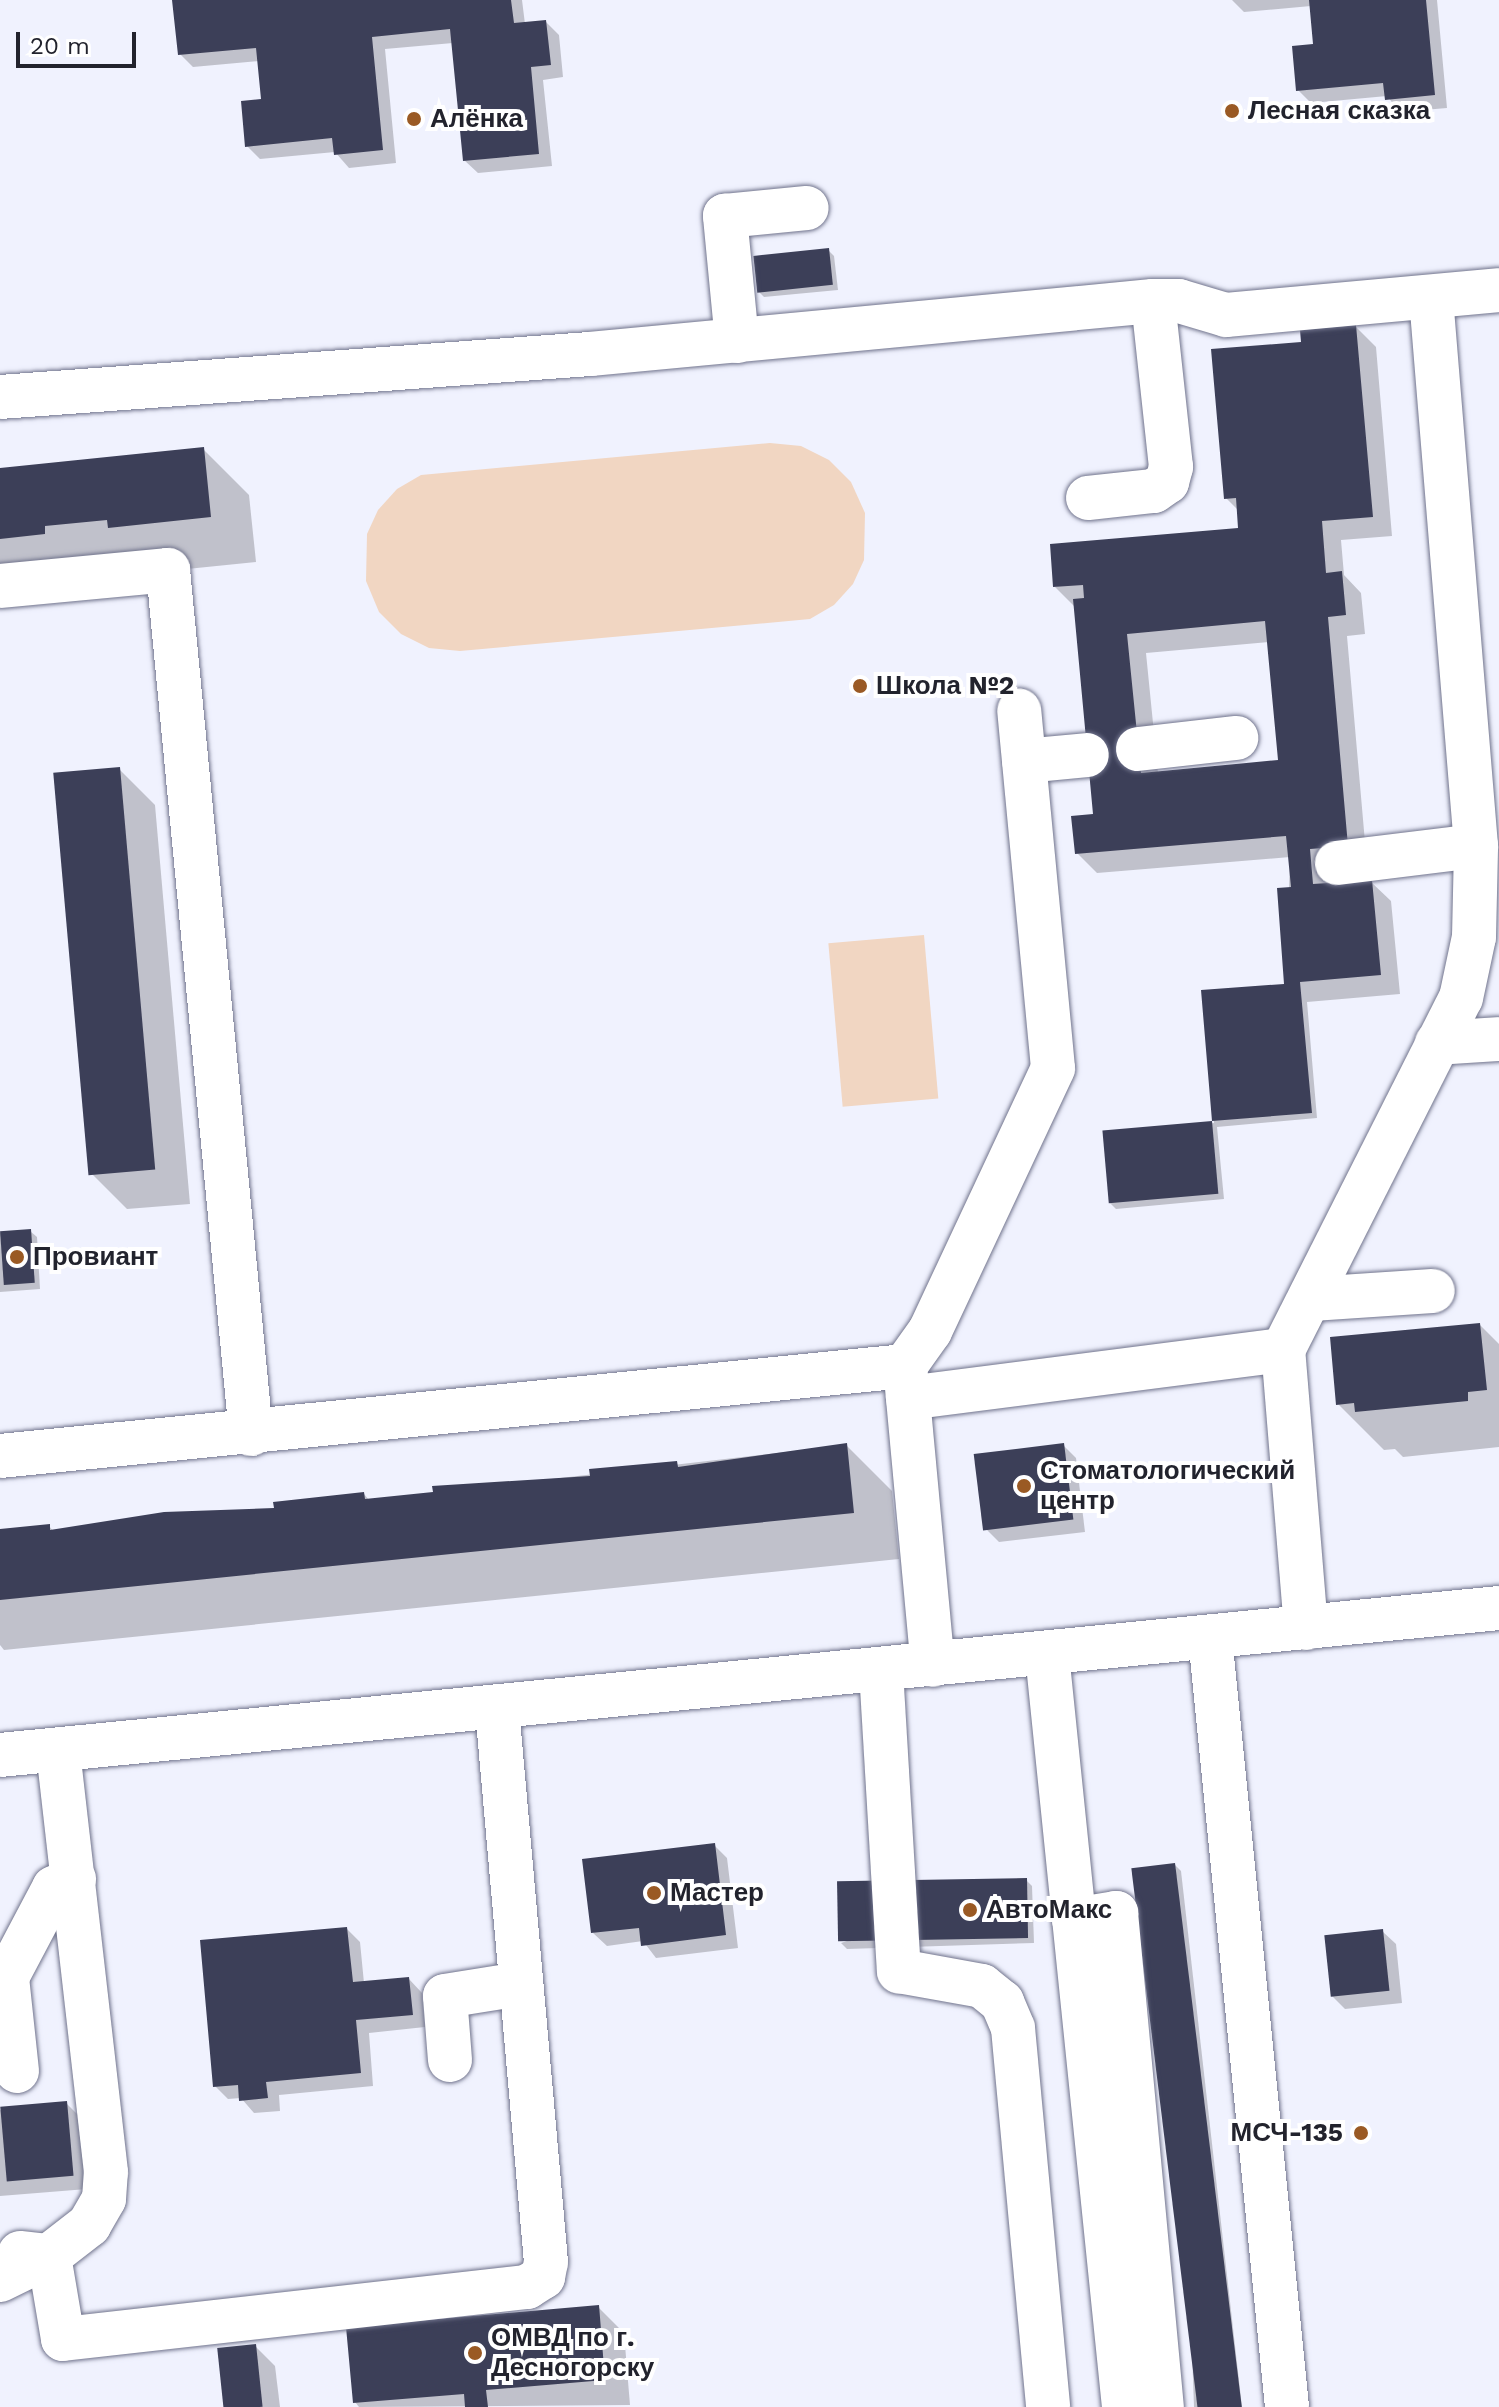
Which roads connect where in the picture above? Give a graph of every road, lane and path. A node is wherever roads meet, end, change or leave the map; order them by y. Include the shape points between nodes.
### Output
1 (807, 208) dead end
2 (1499, 290) edge
3 (1431, 298) junction
4 (1153, 301) junction
5 (737, 341) junction
6 (0, 397) edge
7 (1088, 498) dead end
8 (0, 586) edge
9 (1019, 711) dead end
10 (1236, 738) dead end
11 (1138, 749) dead end
12 (1087, 755) dead end
13 (1024, 761) junction
14 (1476, 846) junction
15 (1337, 863) dead end
16 (1480, 996) edge
17 (1499, 1039) edge
18 (1437, 1043) junction
19 (1433, 1291) dead end
20 (1311, 1299) junction
21 (1283, 1350) junction
22 (906, 1382) junction
23 (251, 1434) junction
24 (0, 1456) edge
25 (1499, 1608) edge
26 (1306, 1628) junction
27 (1210, 1637) junction
28 (1047, 1654) junction
29 (933, 1665) junction
30 (881, 1670) junction
31 (497, 1709) junction
32 (58, 1750) junction
33 (0, 1755) edge
34 (74, 1879) junction
35 (1074, 1920) junction
36 (520, 1984) junction
37 (450, 2060) dead end
38 (17, 2071) dead end
39 (0, 2251) edge
40 (49, 2256) junction
41 (0, 2280) edge
42 (1048, 2407) edge
43 (1124, 2407) edge
44 (1162, 2407) edge
45 (1287, 2407) edge

1 - 5 street via 725,216
2 - 3 street
3 - 4 street via 1226,315 1179,301
3 - 14 street
4 - 5 street
4 - 7 street via 1171,467 1167,482 1154,491
5 - 6 street
8 - 23 street via 168,570
9 - 13 street
10 - 11 street
12 - 13 street
13 - 22 street via 1053,1068
14 - 15 street
14 - 16 street via 1474,937
16 - 18 street
17 - 18 street
18 - 20 street
19 - 20 street
20 - 21 street
21 - 22 street
21 - 26 street
22 - 23 street
22 - 29 street
23 - 24 street
25 - 26 street
26 - 27 street
27 - 28 street
27 - 45 street
28 - 29 street
28 - 35 street
29 - 30 street
30 - 31 street
30 - 42 street via 899,1971 982,1986 1002,2002 1013,2028
31 - 32 street
31 - 36 street
32 - 33 street
32 - 34 street
34 - 38 street via 54,1888 7,1977
34 - 40 street via 106,2172 104,2199 89,2225
35 - 43 street
35 - 44 street via 1116,1913
36 - 37 street via 445,1996
36 - 40 street via 546,2262 543,2277 527,2287 63,2339
39 - 40 street
40 - 41 street

